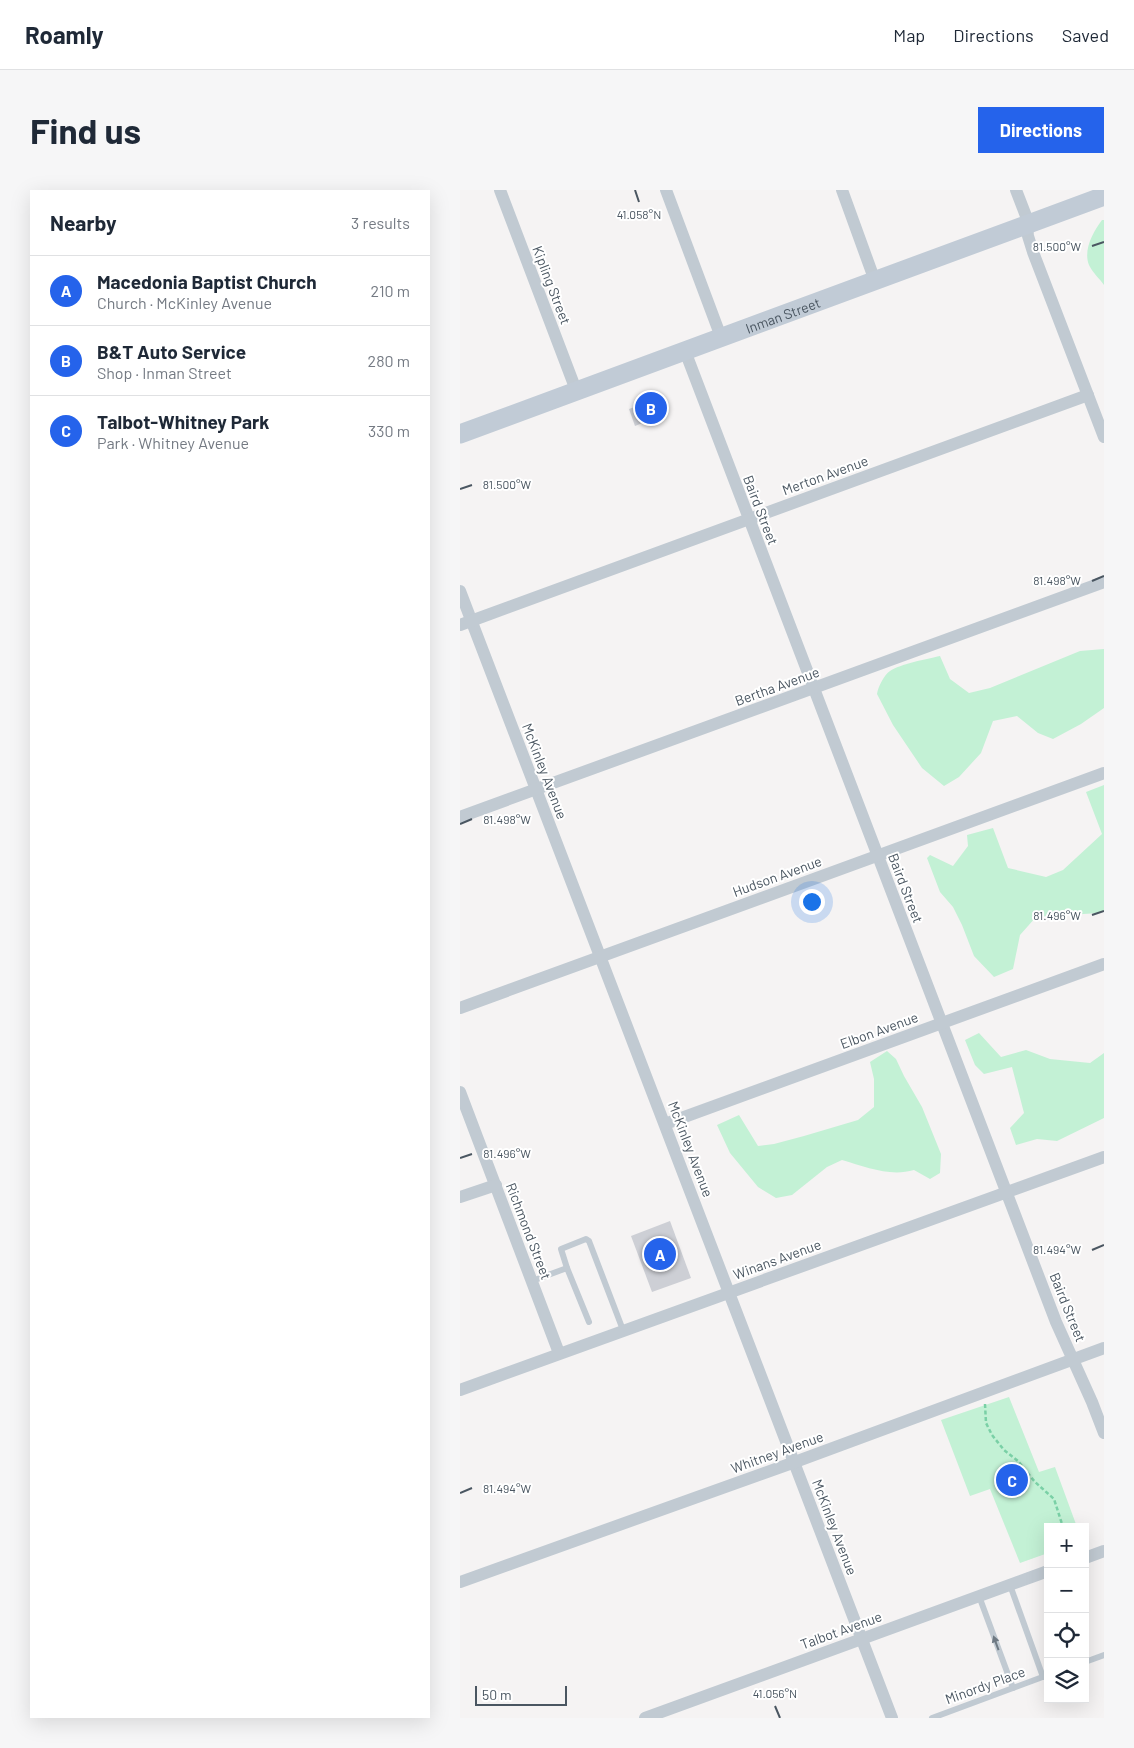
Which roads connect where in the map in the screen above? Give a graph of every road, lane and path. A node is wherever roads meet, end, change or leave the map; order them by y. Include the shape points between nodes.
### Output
1 (500, 190) edge
2 (666, 190) edge
3 (842, 190) edge
4 (1016, 190) edge
5 (1104, 196) edge
6 (1027, 224) junction
7 (875, 281) junction
8 (721, 337) junction
9 (684, 351) junction
10 (576, 390) junction
11 (1088, 395) junction
12 (460, 434) edge
13 (1104, 437) edge
14 (748, 520) junction
15 (1104, 582) edge
16 (460, 592) edge
17 (466, 623) edge
18 (813, 689) junction
19 (1104, 773) edge
20 (537, 789) junction
21 (460, 817) edge
22 (877, 855) junction
23 (600, 955) junction
24 (1104, 964) edge
25 (460, 1008) edge
26 (941, 1023) junction
27 (460, 1092) edge
28 (665, 1124) junction
29 (1104, 1157) edge
30 (496, 1186) junction
31 (1007, 1192) junction
32 (460, 1198) edge
33 (568, 1268) junction
34 (532, 1281) junction
35 (728, 1292) junction
36 (589, 1322) dead end
37 (623, 1330) junction
38 (1104, 1348) edge
39 (559, 1353) junction
40 (1073, 1359) junction
41 (460, 1390) edge
42 (983, 1392) junction
43 (1104, 1433) edge
44 (794, 1462) junction
45 (1062, 1523) edge
46 (1104, 1551) edge
47 (1089, 1557) edge
48 (1044, 1572) edge
49 (460, 1582) edge
50 (1010, 1585) junction
51 (979, 1596) junction
52 (862, 1639) junction
53 (1104, 1655) edge
54 (1089, 1661) edge
55 (1044, 1673) edge
56 (1044, 1676) edge
57 (1013, 1688) junction
58 (645, 1718) edge
59 (892, 1718) edge
60 (932, 1718) edge

1 - 10 street, Kipling Street
2 - 8 street
3 - 7 street
4 - 6 street
5 - 6 street, Inman Street
6 - 7 street, Inman Street
6 - 11 street via 1033,252
7 - 8 street, Inman Street
8 - 9 street, Inman Street
9 - 10 street, Inman Street
9 - 14 street, Baird Street
10 - 12 street, Inman Street
11 - 13 street
11 - 14 street, Merton Avenue
14 - 17 street, Merton Avenue
14 - 18 street, Baird Street
15 - 18 street, Bertha Avenue
16 - 17 street, McKinley Avenue
17 - 20 street, McKinley Avenue
18 - 20 street, Bertha Avenue
18 - 22 street, Baird Street
19 - 22 street, Hudson Avenue
20 - 21 street, Bertha Avenue
20 - 23 street, McKinley Avenue
22 - 23 street, Hudson Avenue
22 - 26 street, Baird Street
23 - 25 street, Hudson Avenue
23 - 28 street, McKinley Avenue
24 - 26 street, Elbon Avenue
26 - 28 street, Elbon Avenue
26 - 31 street, Baird Street
27 - 30 street, Richmond Street
28 - 35 street, McKinley Avenue
29 - 31 street, Winans Avenue
30 - 32 street
30 - 34 street, Richmond Street
31 - 35 street, Winans Avenue
31 - 40 street, Baird Street
33 - 34 lane
33 - 36 lane
33 - 37 lane via 561,1249 589,1240
34 - 39 street, Richmond Street
35 - 37 street, Winans Avenue
35 - 44 street, McKinley Avenue
37 - 39 street, Winans Avenue
38 - 40 street, Whitney Avenue
39 - 41 street, Winans Avenue
40 - 42 street, Whitney Avenue
40 - 43 street, Baird Street
42 - 44 street, Whitney Avenue
42 - 45 path via 986,1423 992,1435 1054,1499
44 - 49 street, Whitney Avenue
44 - 52 street, McKinley Avenue
46 - 47 street
48 - 50 street, Talbot Avenue
50 - 51 street, Talbot Avenue
50 - 55 lane
51 - 52 street, Talbot Avenue
57 -> 51 lane
52 - 58 street, Talbot Avenue
52 - 59 street, McKinley Avenue
53 - 54 lane
56 - 57 lane, Minordy Place
57 - 60 lane, Minordy Place

